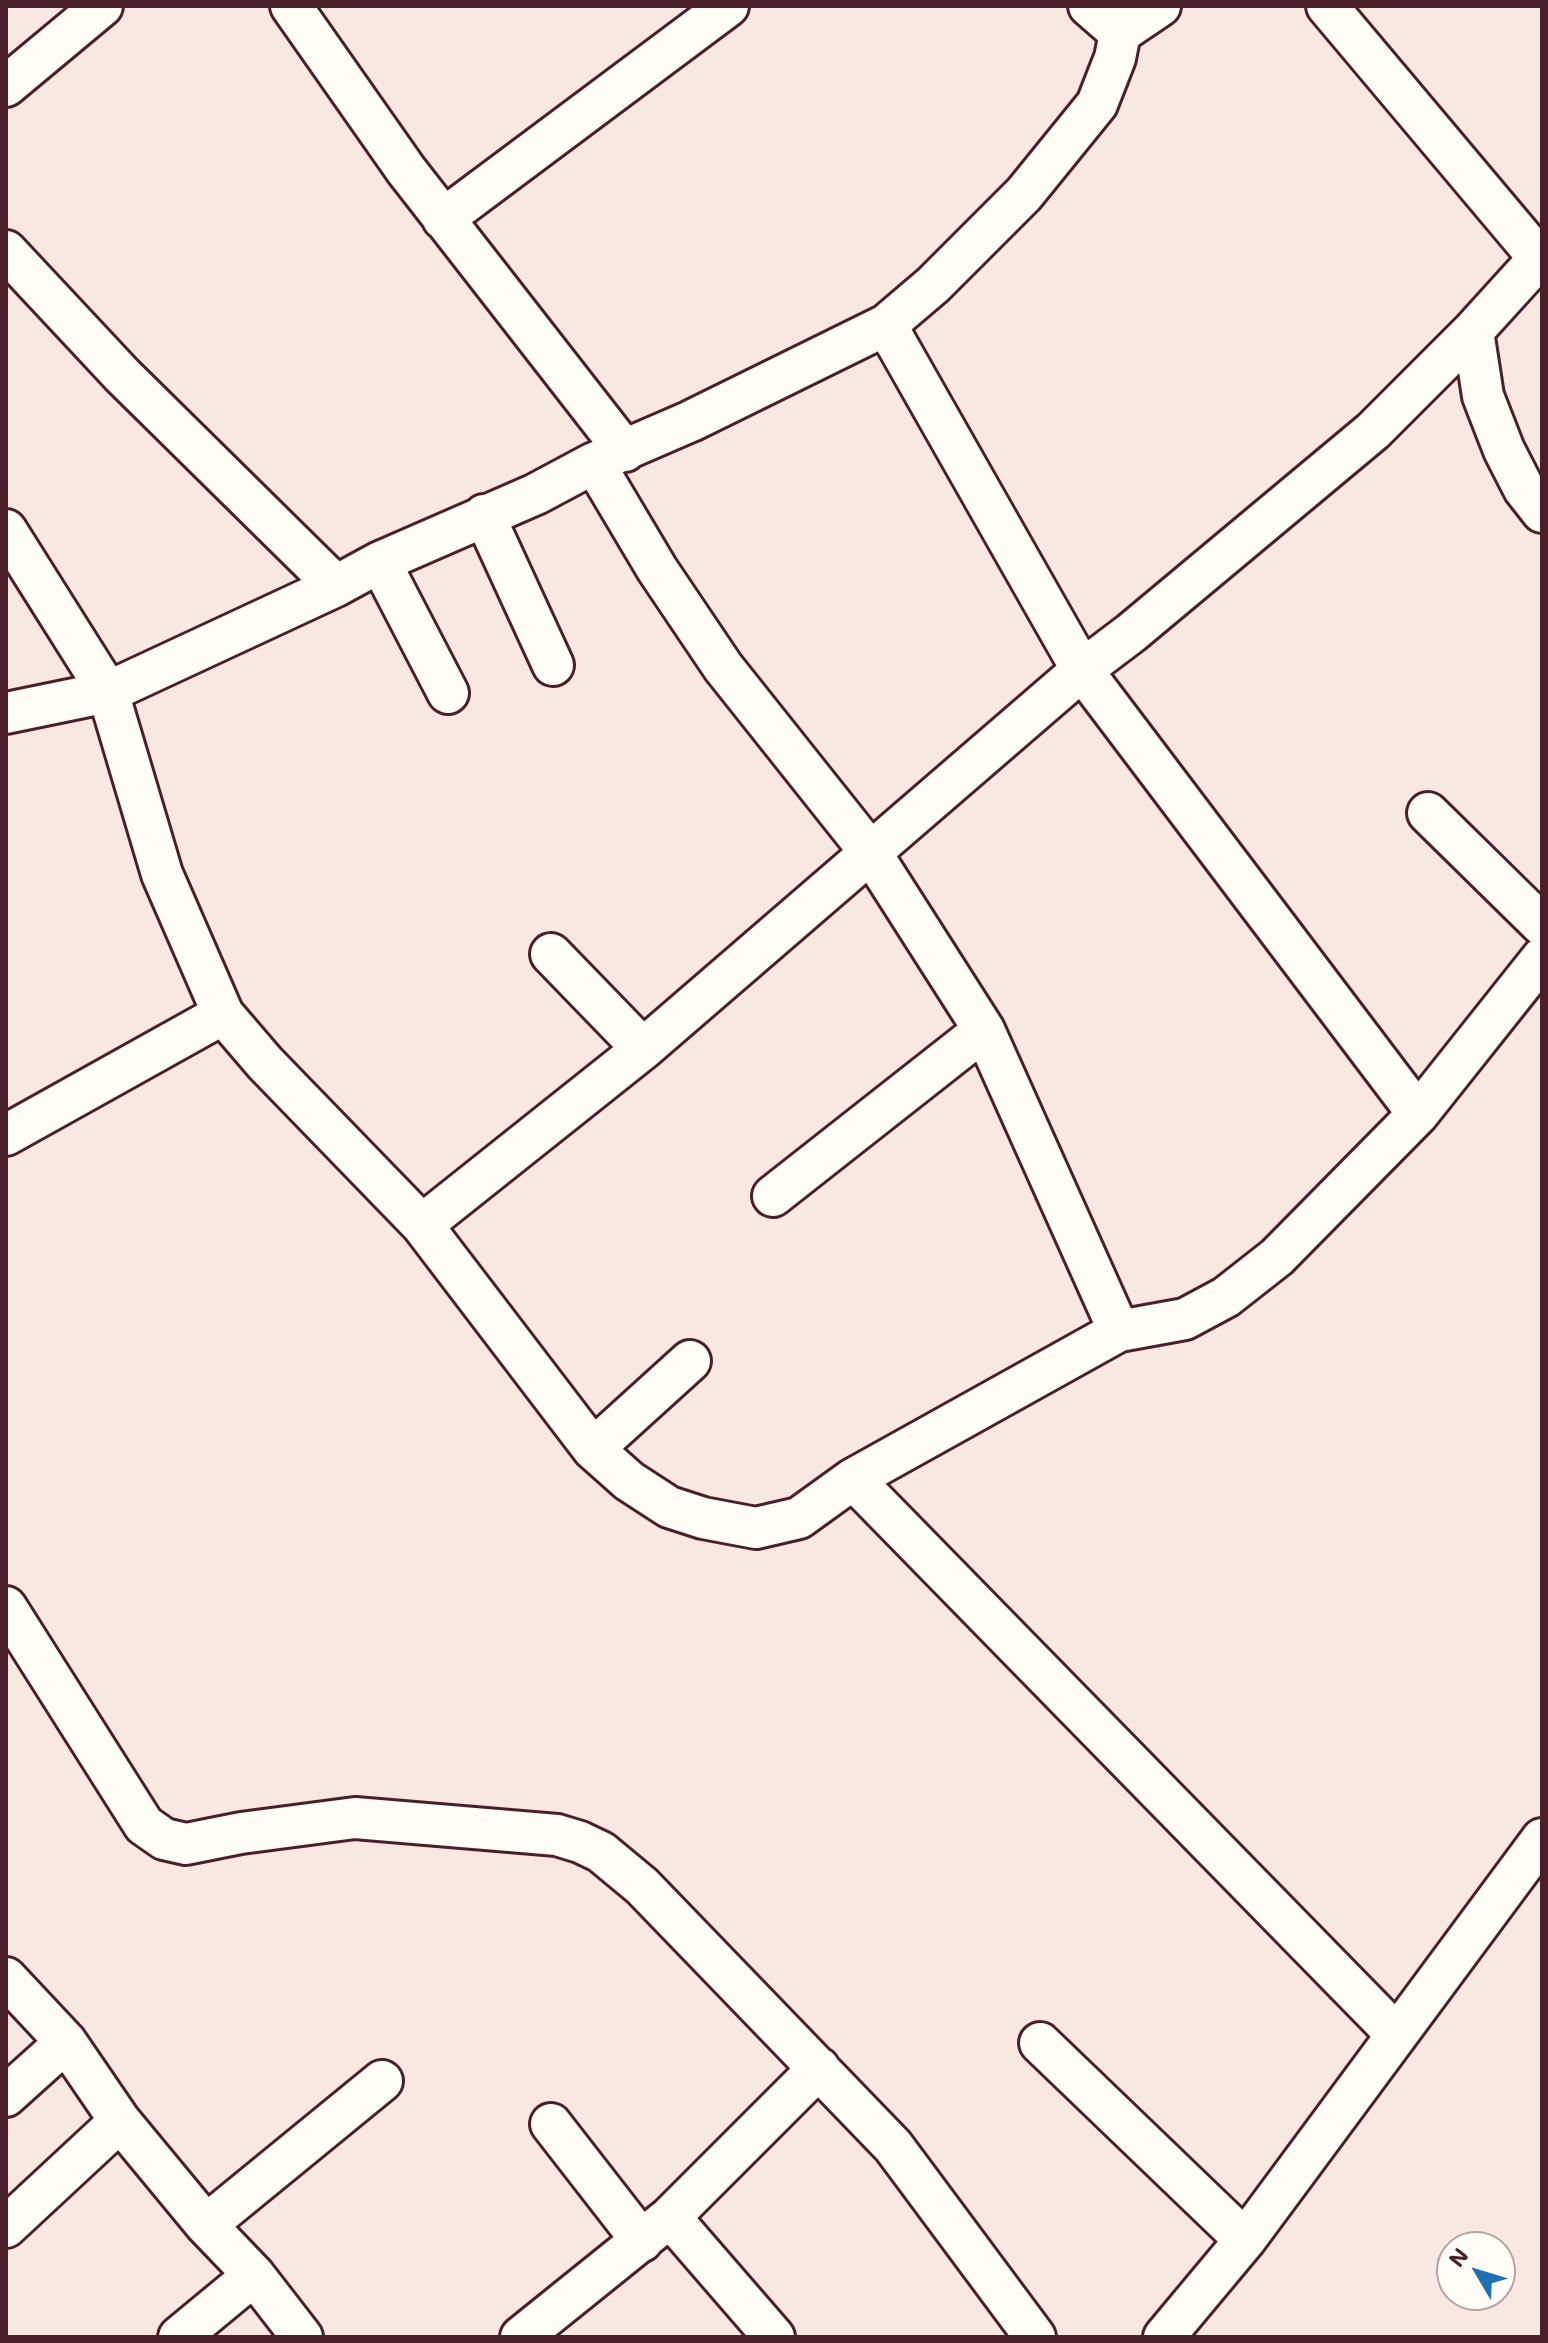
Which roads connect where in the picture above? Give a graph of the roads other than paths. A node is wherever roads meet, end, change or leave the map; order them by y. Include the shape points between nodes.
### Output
1 (102, 6) edge
2 (291, 6) edge
3 (728, 6) edge
4 (1089, 6) edge
5 (1160, 6) edge
6 (1327, 6) edge
7 (1120, 33) junction
8 (6, 86) edge
9 (443, 219) junction
10 (6, 251) edge
11 (1540, 257) edge
12 (886, 325) junction
13 (1473, 331) junction
14 (610, 457) junction
15 (1542, 512) edge
16 (484, 515) junction
17 (6, 530) edge
18 (380, 562) junction
19 (336, 586) junction
20 (553, 665) dead end
21 (1082, 670) junction
22 (108, 692) junction
23 (448, 693) dead end
24 (6, 713) edge
25 (1428, 813) dead end
26 (871, 853) junction
27 (1542, 925) edge
28 (551, 954) dead end
29 (1542, 958) edge
30 (223, 1014) junction
31 (984, 1030) junction
32 (643, 1049) junction
33 (1418, 1114) junction
34 (6, 1135) edge
35 (773, 1196) dead end
36 (422, 1225) junction
37 (1119, 1331) junction
38 (690, 1361) dead end
39 (593, 1449) junction
40 (853, 1479) junction
41 (6, 1607) edge
42 (1542, 1839) edge
43 (6, 1978) edge
44 (1397, 2035) junction
45 (66, 2042) junction
46 (1040, 2043) dead end
47 (819, 2068) junction
48 (382, 2081) dead end
49 (6, 2096) edge
50 (120, 2121) junction
51 (551, 2124) dead end
52 (206, 2225) junction
53 (6, 2227) edge
54 (656, 2229) junction
55 (1245, 2240) junction
56 (254, 2275) junction
57 (179, 2337) edge
58 (302, 2337) edge
59 (521, 2337) edge
60 (774, 2337) edge
61 (1035, 2337) edge
62 (1164, 2337) edge

1 - 8 street
2 - 9 street
3 - 9 street
4 - 7 street
5 - 7 street
6 - 11 street
7 - 12 street via 1097,104 1024,194
9 - 14 street
10 - 19 street via 122,375
11 - 13 street
12 - 14 street
12 - 21 street
13 - 15 street via 1483,396 1504,450
13 - 21 street via 1373,431
14 - 16 street
14 - 26 street via 657,569 723,667
16 - 18 street
16 - 20 street
17 - 22 street
18 - 19 street
18 - 23 street
19 - 22 street
21 - 26 street
21 - 33 street
22 - 24 street
22 - 30 street via 162,874
25 - 27 street
26 - 31 street
26 - 32 street
28 - 32 street
29 - 33 street
30 - 34 street
30 - 36 street
31 - 35 street
31 - 37 street
32 - 36 street
33 - 37 street via 1277,1257 1226,1297 1185,1319
36 - 39 street
37 - 40 street
38 - 39 street
39 - 40 street via 669,1507 756,1528 799,1518
40 - 44 street
41 - 47 street via 144,1825 164,1839 186,1844 355,1818 557,1835 580,1842 642,1886
42 - 44 street
43 - 45 street
44 - 55 street
45 - 49 street
45 - 50 street
46 - 55 street
47 - 54 street
47 - 61 street via 893,2146
48 - 52 street
50 - 52 street
50 - 53 street
51 - 54 street
52 - 56 street
54 - 59 street
54 - 60 street
55 - 62 street
56 - 57 street
56 - 58 street

